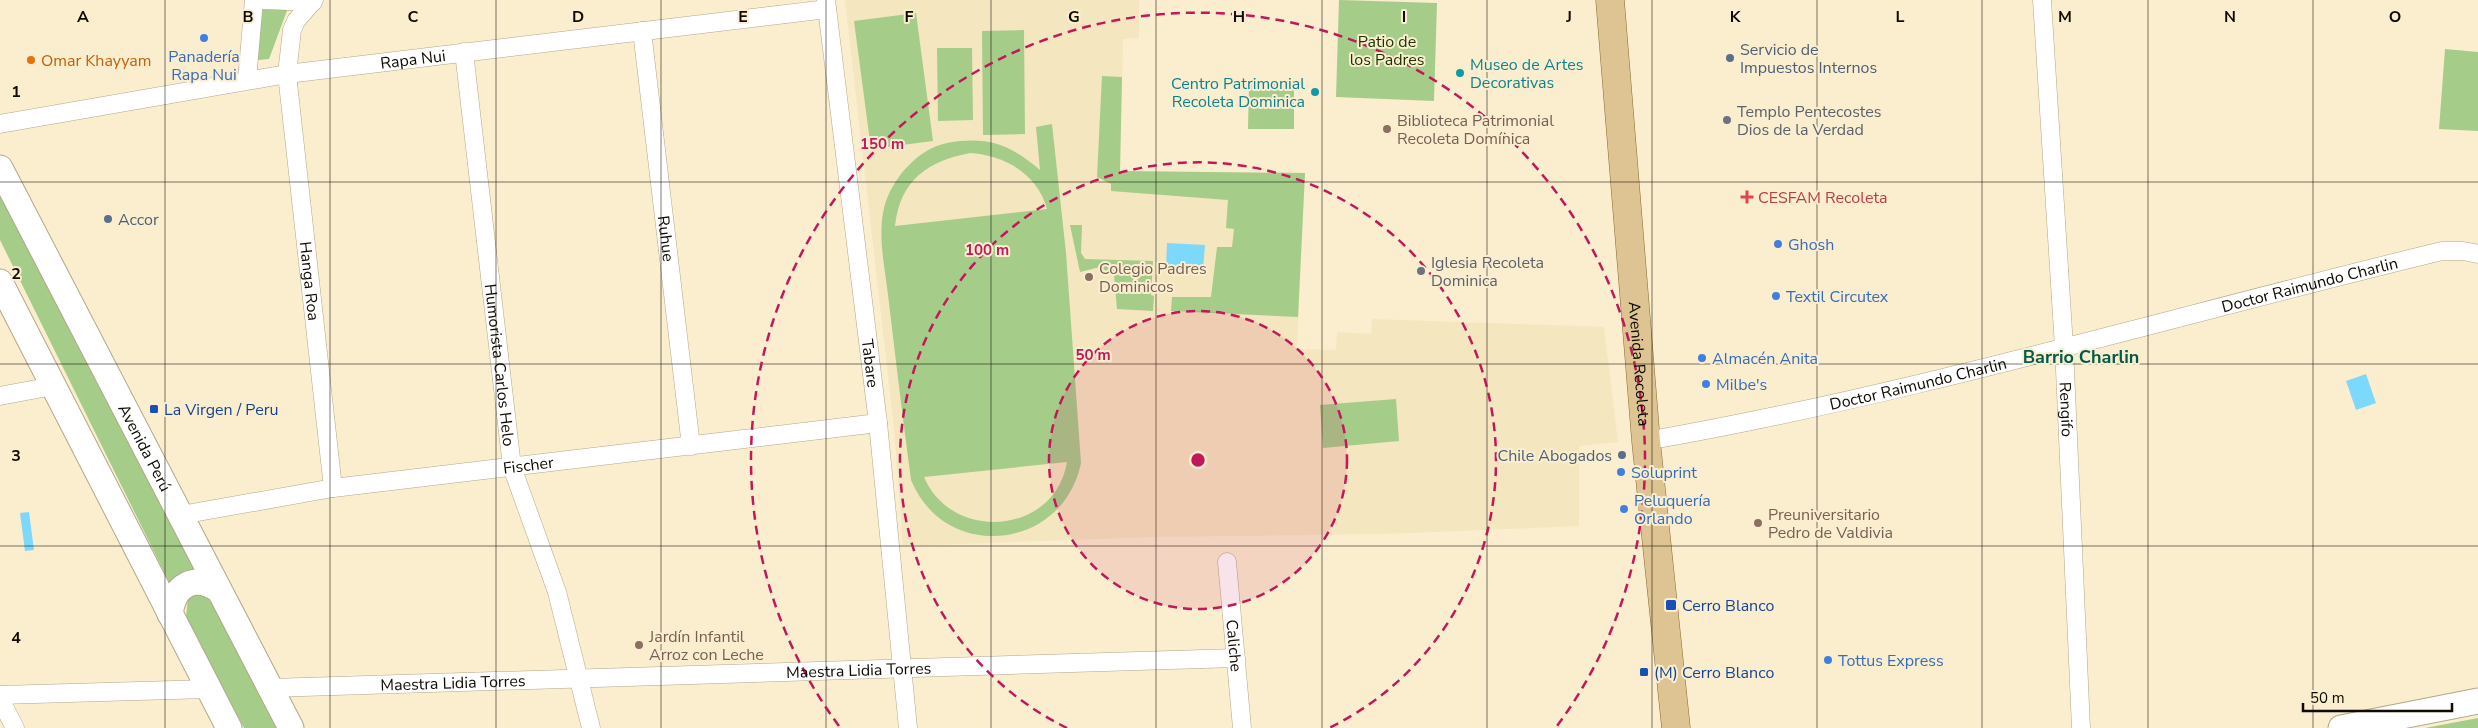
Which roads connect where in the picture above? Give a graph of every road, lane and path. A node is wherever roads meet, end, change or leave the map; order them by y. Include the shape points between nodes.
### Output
1 (254, 0) edge
2 (264, 0) edge
3 (1610, 0) edge
4 (2042, 0) edge
5 (314, 1) edge
6 (827, 4) edge
7 (642, 31) junction
8 (464, 52) junction
9 (287, 74) junction
10 (247, 80) junction
11 (0, 124) edge
12 (0, 168) edge
13 (2478, 254) edge
14 (0, 282) edge
15 (2064, 347) junction
16 (53, 386) junction
17 (0, 396) edge
18 (878, 424) junction
19 (1646, 441) junction
20 (691, 446) junction
21 (512, 467) junction
22 (333, 488) junction
23 (180, 515) junction
24 (1227, 562) dead end
25 (219, 590) junction
26 (170, 614) junction
27 (1236, 658) junction
28 (902, 667) junction
29 (579, 678) junction
30 (271, 688) junction
31 (208, 689) junction
32 (0, 695) edge
33 (0, 699) edge
34 (2478, 701) edge
35 (15, 728) edge
36 (228, 728) edge
37 (292, 728) edge
38 (591, 728) edge
39 (908, 728) edge
40 (1242, 728) edge
41 (1676, 728) edge
42 (2081, 728) edge
43 (2341, 728) edge

1 - 10 street
2 - 5 street
3 - 19 main road, Avenida Recoleta
4 - 15 street, Rengifo
5 - 9 street via 292,30
6 - 7 street, Rapa Nui
6 - 18 street, Tabare
7 - 8 street, Rapa Nui
7 - 20 street, Ruhue
8 - 9 street, Rapa Nui
8 - 21 street, Humorista Carlos Helo
9 - 10 street, Rapa Nui
9 - 22 street, Hanga Roa
10 - 11 street, Rapa Nui
12 - 23 main road, Avenida Perú
13 - 15 street, Doctor Raimundo Charlin via 2442,250
14 - 16 main road
15 - 19 street, Doctor Raimundo Charlin via 1748,422
15 - 42 street, Rengifo
16 - 17 street
16 - 26 main road
18 - 20 street, Fischer
18 - 28 street, Tabare
19 - 41 main road, Avenida Recoleta
20 - 21 street, Fischer
21 - 22 street, Fischer
21 - 29 street, Humorista Carlos Helo via 547,560
22 - 23 street, Fischer
23 - 25 main road, Avenida Perú
24 - 27 street, Caliche
25 - 26 main road via 210,583 187,584 177,591
25 - 30 main road, Avenida Perú
26 - 31 main road
27 - 28 street, Maestra Lidia Torres
27 - 40 street, Caliche
28 - 29 street, Maestra Lidia Torres
28 - 39 street, Tabare
29 - 30 street, Maestra Lidia Torres
29 - 38 street, Humorista Carlos Helo
30 - 37 main road, Avenida Perú
31 - 32 street
31 - 36 main road
33 - 35 street
34 - 43 main road

